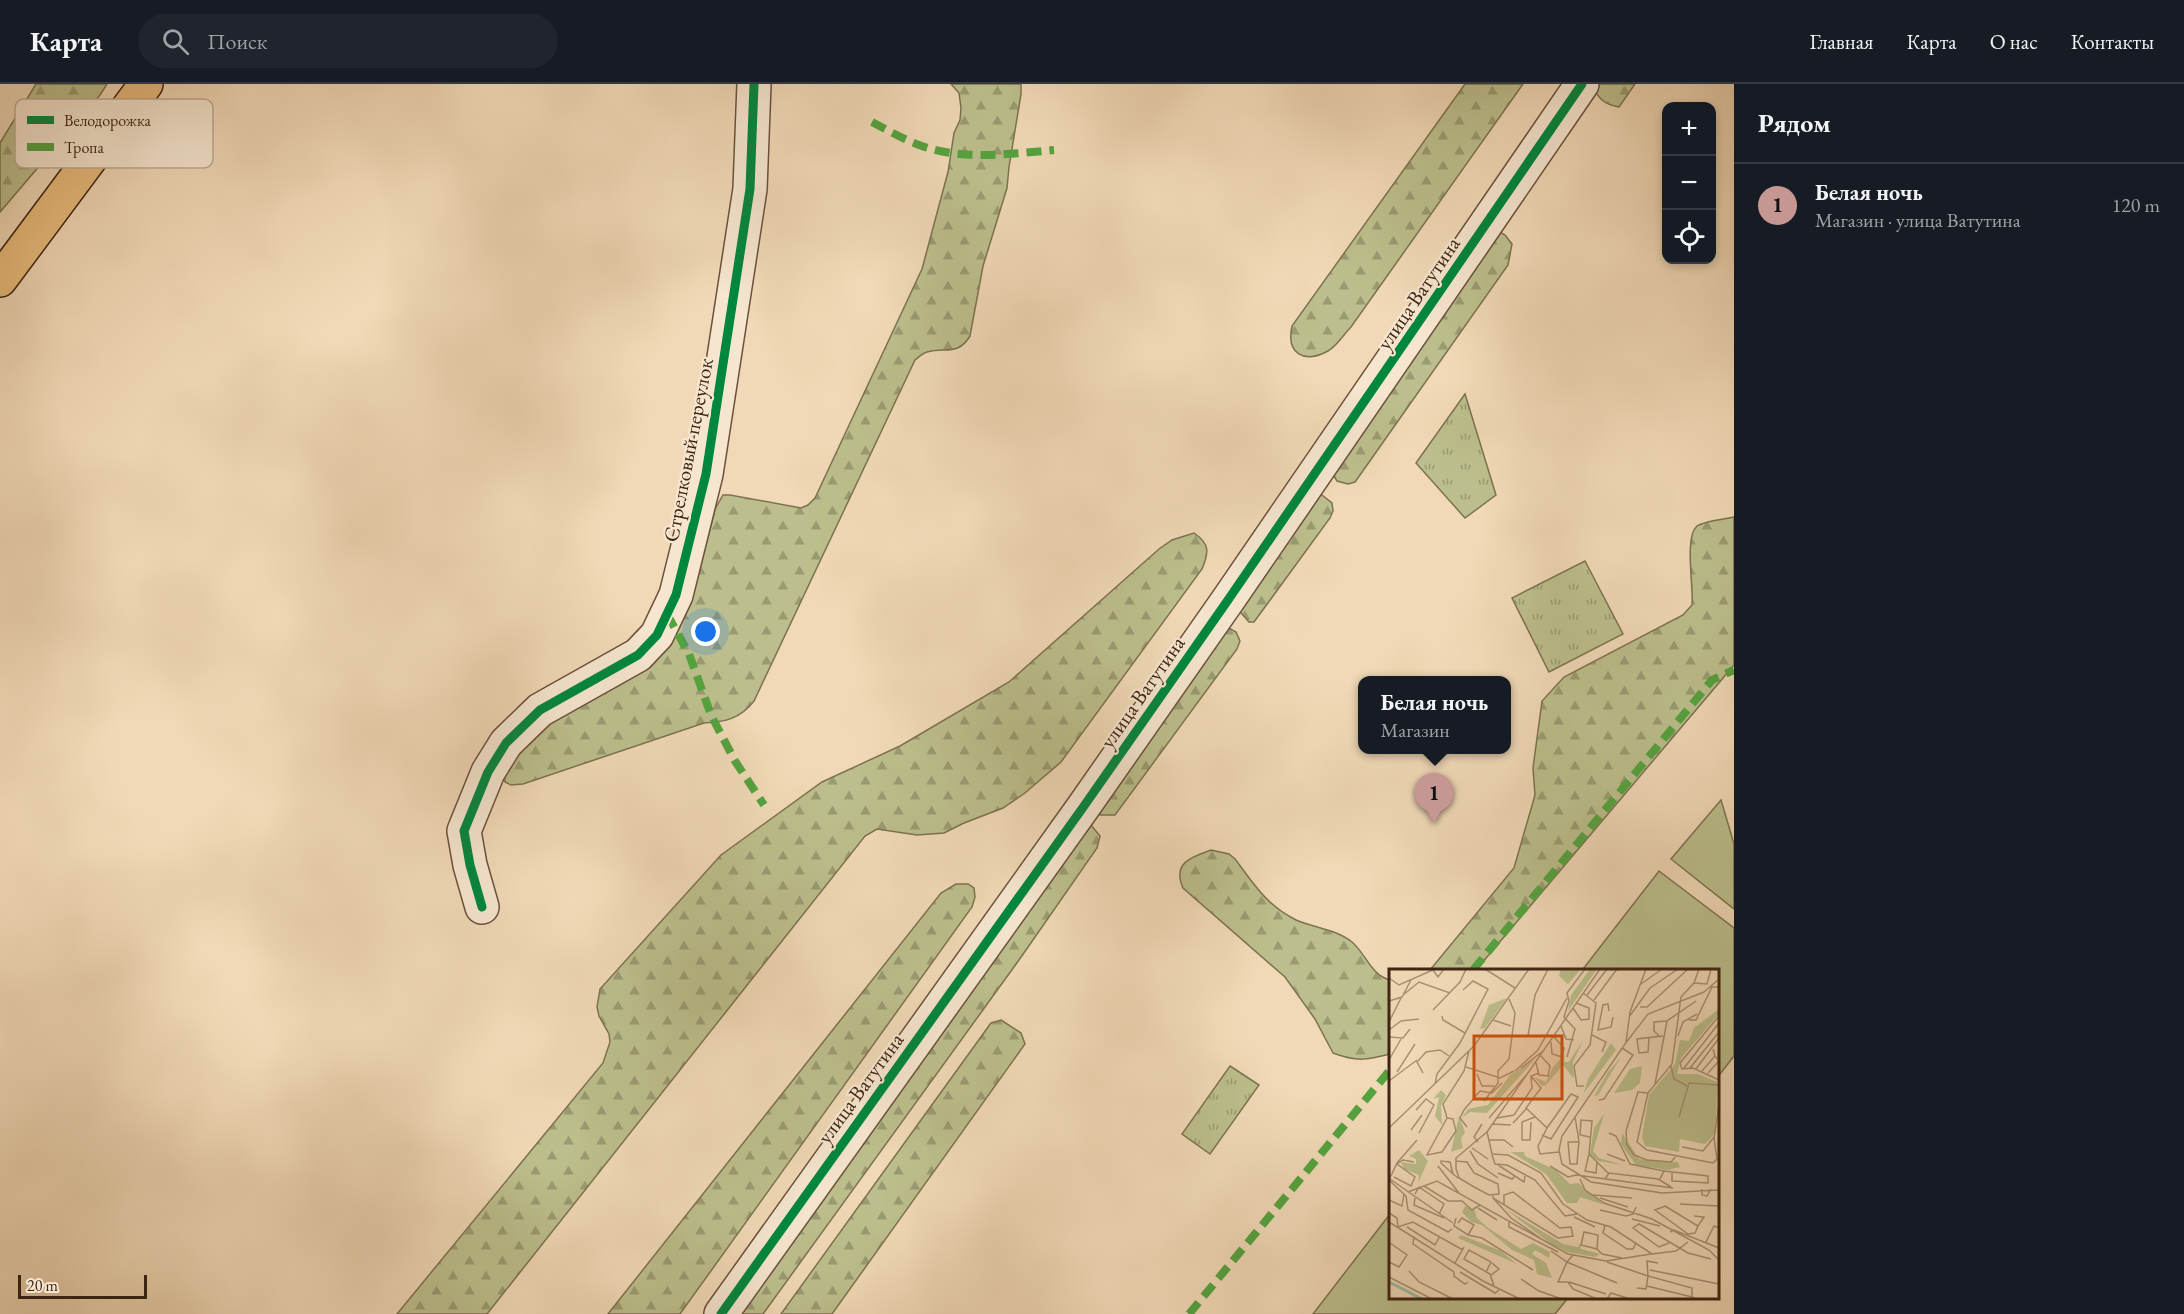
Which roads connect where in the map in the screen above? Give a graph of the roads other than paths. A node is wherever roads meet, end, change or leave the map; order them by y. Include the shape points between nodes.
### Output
1 (146, 84) edge
2 (754, 84) edge
3 (1582, 84) edge
4 (135, 99) edge
5 (83, 168) edge
6 (0, 280) edge
7 (482, 908) dead end
8 (721, 1314) edge

1 - 4 main road
2 - 7 street, Стрелковый переулок via 747,212 706,474 676,595 657,635 638,655 540,710 506,743 488,772 464,831
3 - 8 street, улица Ватутина via 1222,610
5 - 6 main road

